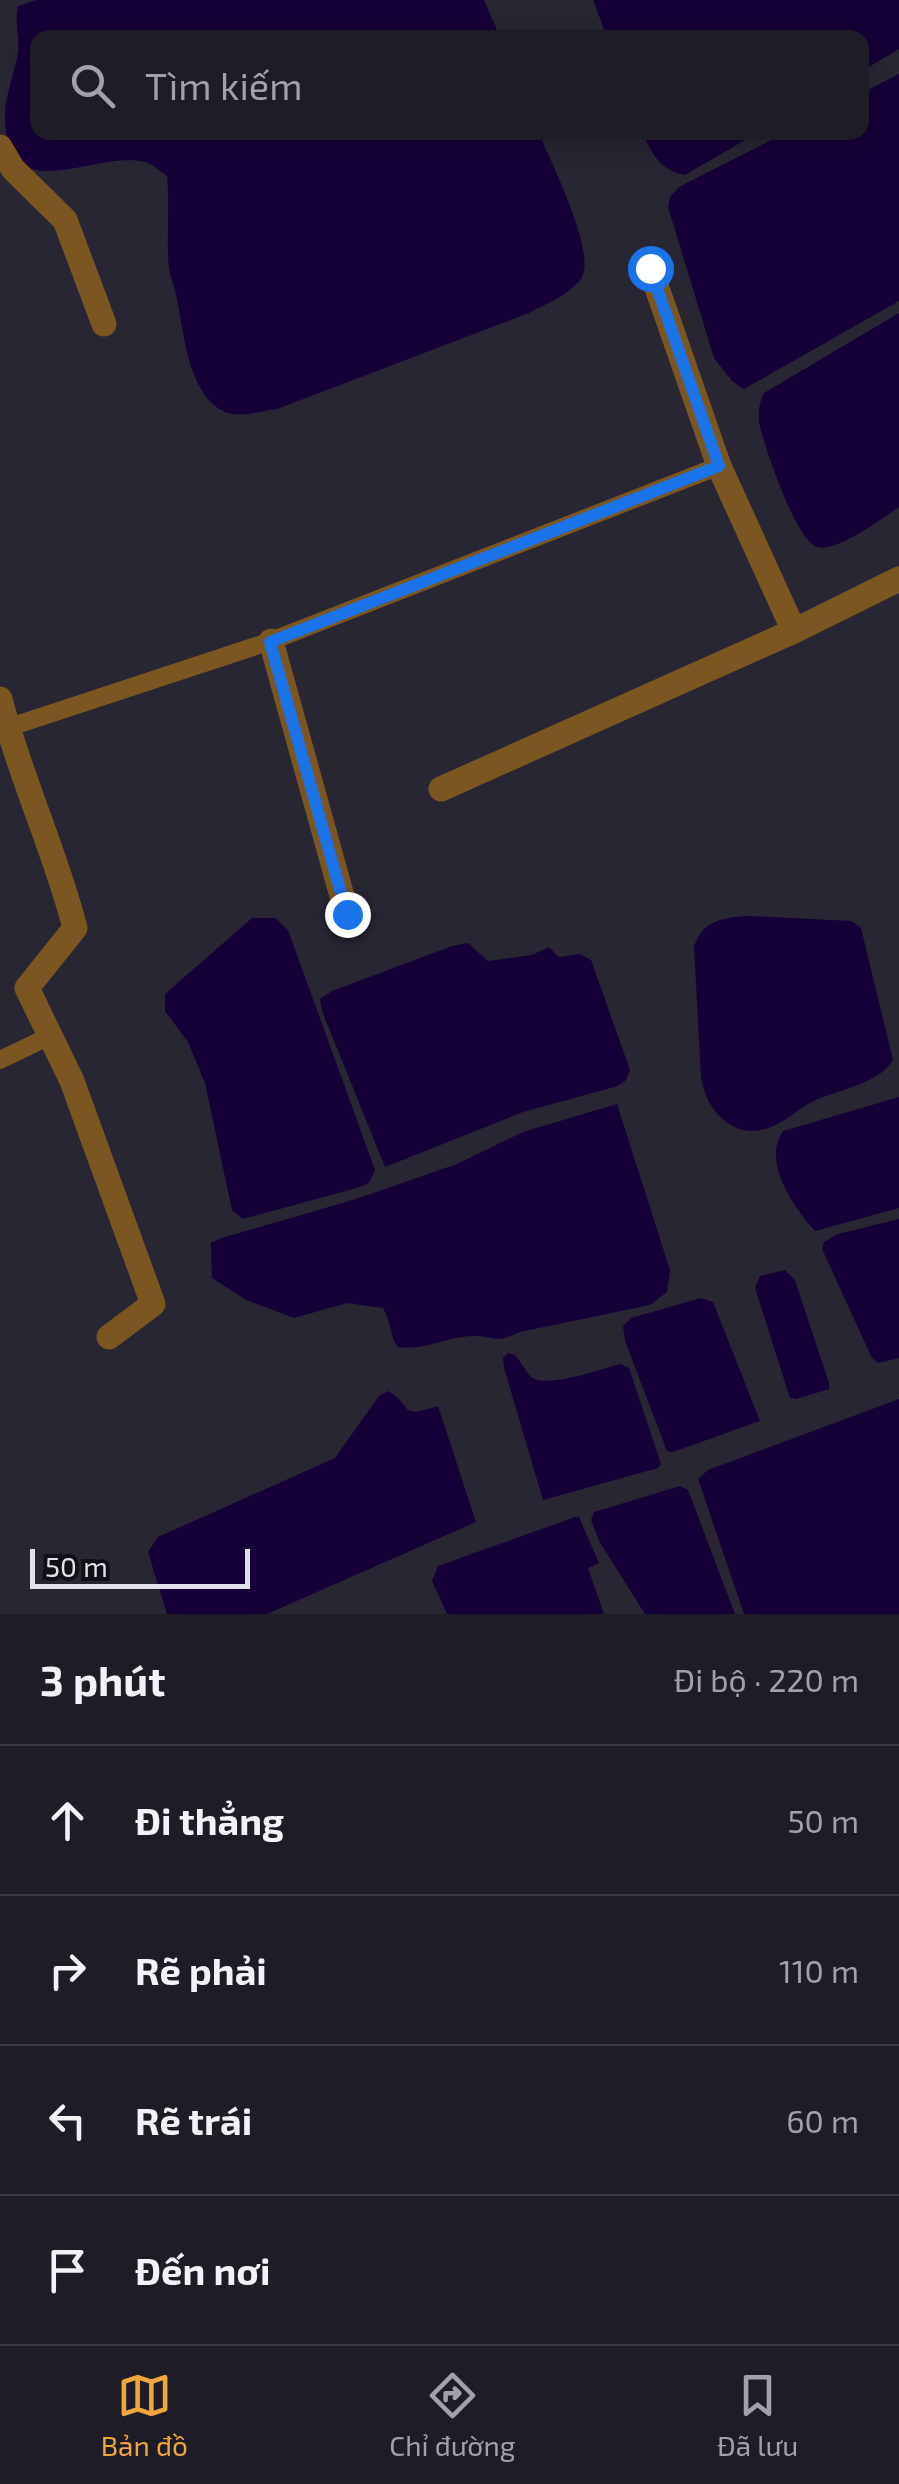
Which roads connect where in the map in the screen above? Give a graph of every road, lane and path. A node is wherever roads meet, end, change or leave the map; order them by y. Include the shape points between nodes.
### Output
1 (0, 147) edge
2 (650, 268) dead end
3 (104, 324) dead end
4 (719, 466) junction
5 (899, 579) edge
6 (794, 631) junction
7 (270, 642) junction
8 (0, 698) edge
9 (8, 728) junction
10 (441, 788) dead end
11 (347, 914) dead end
12 (50, 1036) junction
13 (0, 1060) edge
14 (109, 1337) dead end

1 - 3 street via 13,170 65,220
2 - 4 street
4 - 6 street
4 - 7 lane
5 - 6 street
6 - 10 street
7 - 9 lane
7 - 11 street
8 - 9 street
9 - 12 street via 76,928 27,988
12 - 13 lane
12 - 14 street via 153,1304

